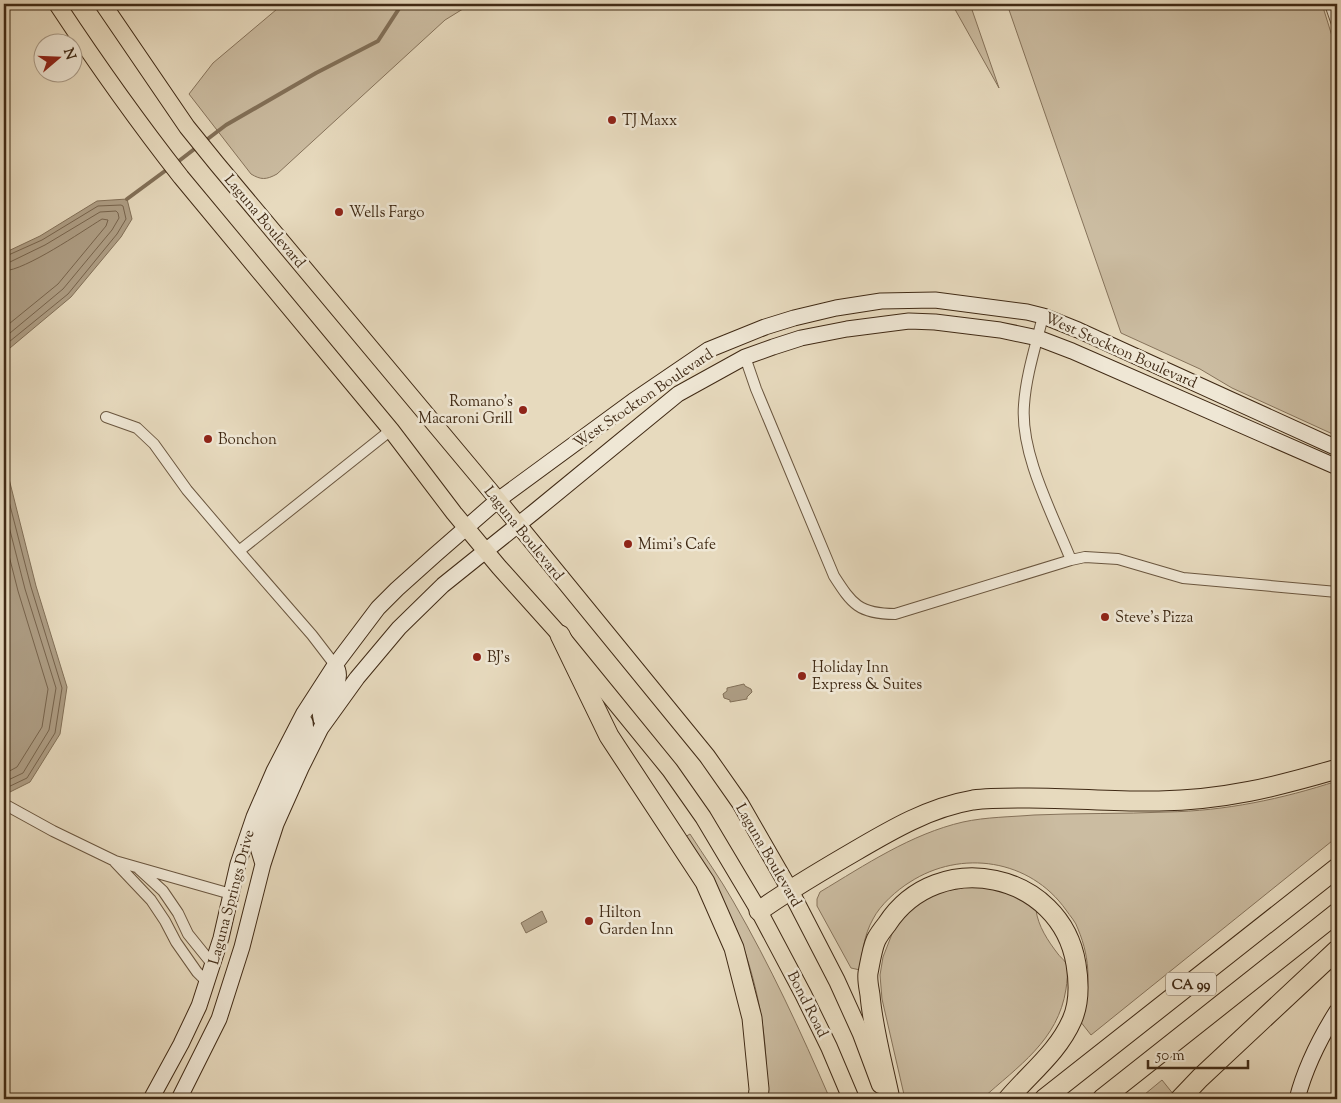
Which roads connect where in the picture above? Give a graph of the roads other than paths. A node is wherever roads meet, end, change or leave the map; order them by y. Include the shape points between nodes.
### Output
1 (57, 4) edge
2 (103, 4) edge
3 (1330, 4) edge
4 (1337, 24) edge
5 (1043, 316) junction
6 (1038, 338) junction
7 (745, 357) junction
8 (106, 416) dead end
9 (390, 430) junction
10 (1337, 448) edge
11 (1337, 468) edge
12 (498, 500) junction
13 (518, 525) junction
14 (466, 528) junction
15 (485, 550) junction
16 (239, 551) junction
17 (1071, 560) junction
18 (1337, 592) edge
19 (560, 635) junction
20 (335, 665) junction
21 (304, 713) junction
22 (321, 728) junction
23 (1337, 769) edge
24 (274, 771) junction
25 (291, 787) junction
26 (4, 804) edge
27 (115, 861) junction
28 (263, 864) junction
29 (136, 867) junction
30 (1337, 868) edge
31 (790, 890) junction
32 (231, 894) junction
33 (759, 911) junction
34 (1337, 913) edge
35 (1337, 950) edge
36 (213, 965) junction
37 (207, 982) junction
38 (1337, 1011) edge
39 (151, 1099) edge
40 (179, 1099) edge
41 (758, 1099) edge
42 (851, 1099) edge
43 (886, 1099) edge
44 (890, 1099) edge
45 (1008, 1099) edge
46 (1044, 1099) edge
47 (1102, 1099) edge
48 (1180, 1099) edge
49 (1297, 1099) edge

1 - 9 main road via 152,140
2 - 12 main road, Laguna Boulevard via 217,164
3 - 4 street
5 - 6 street
5 - 10 street, West Stockton Boulevard
5 - 12 street, West Stockton Boulevard via 935,300 881,301 836,308 766,327 708,350
6 - 7 street, West Stockton Boulevard via 1000,330 909,321 801,338
6 - 11 street, West Stockton Boulevard
6 - 17 street via 1024,405 1028,449
7 - 13 street, West Stockton Boulevard via 678,394
7 - 17 street via 834,576 856,605 868,611 895,614
8 - 16 street via 137,428 154,444 187,490
9 - 14 main road
9 - 16 street
12 - 13 main road, Laguna Boulevard
12 - 14 street, Laguna Springs Drive
13 - 15 street, Laguna Springs Drive
13 - 31 main road, Laguna Boulevard via 706,756 740,803
14 - 15 main road
14 - 20 street, Laguna Springs Drive via 391,595
15 - 19 main road
15 - 22 street, Laguna Springs Drive via 399,628
16 - 20 street
17 - 18 street via 1085,557 1118,559 1183,578
19 - 33 main road via 670,770 703,817
19 - 41 highway via 609,736 705,882 734,948 752,1018
20 - 21 street, Laguna Springs Drive
20 - 22 street via 340,675 320,711
21 - 24 street, Laguna Springs Drive
21 - 25 street via 306,732 286,771
22 - 25 street, Laguna Springs Drive
23 - 31 highway via 1275,787 1198,800 973,800 914,818
24 - 28 street via 275,796 256,844
24 - 32 street, Laguna Springs Drive via 254,817
25 - 28 street, Laguna Springs Drive
26 - 27 street
27 - 29 street
27 - 37 street via 151,900 176,942
28 - 40 street, Laguna Springs Drive via 226,998
29 - 32 street
29 - 36 street via 162,891 188,934
30 - 46 highway, CA 99
31 - 33 highway
31 - 43 main road, Laguna Boulevard via 837,981
32 - 36 street, Laguna Springs Drive
33 - 42 main road, Bond Road via 829,1047
34 - 47 highway, CA 99
35 - 48 highway
36 - 37 street, Laguna Springs Drive
37 - 39 street, Laguna Springs Drive via 182,1044
38 - 49 street via 1322,1036
44 - 45 highway via 871,1011 868,975 876,940 896,910 910,899 925,888 959,878 995,879 1029,892 1056,916 1073,948 1079,984 1072,1019 1054,1050

